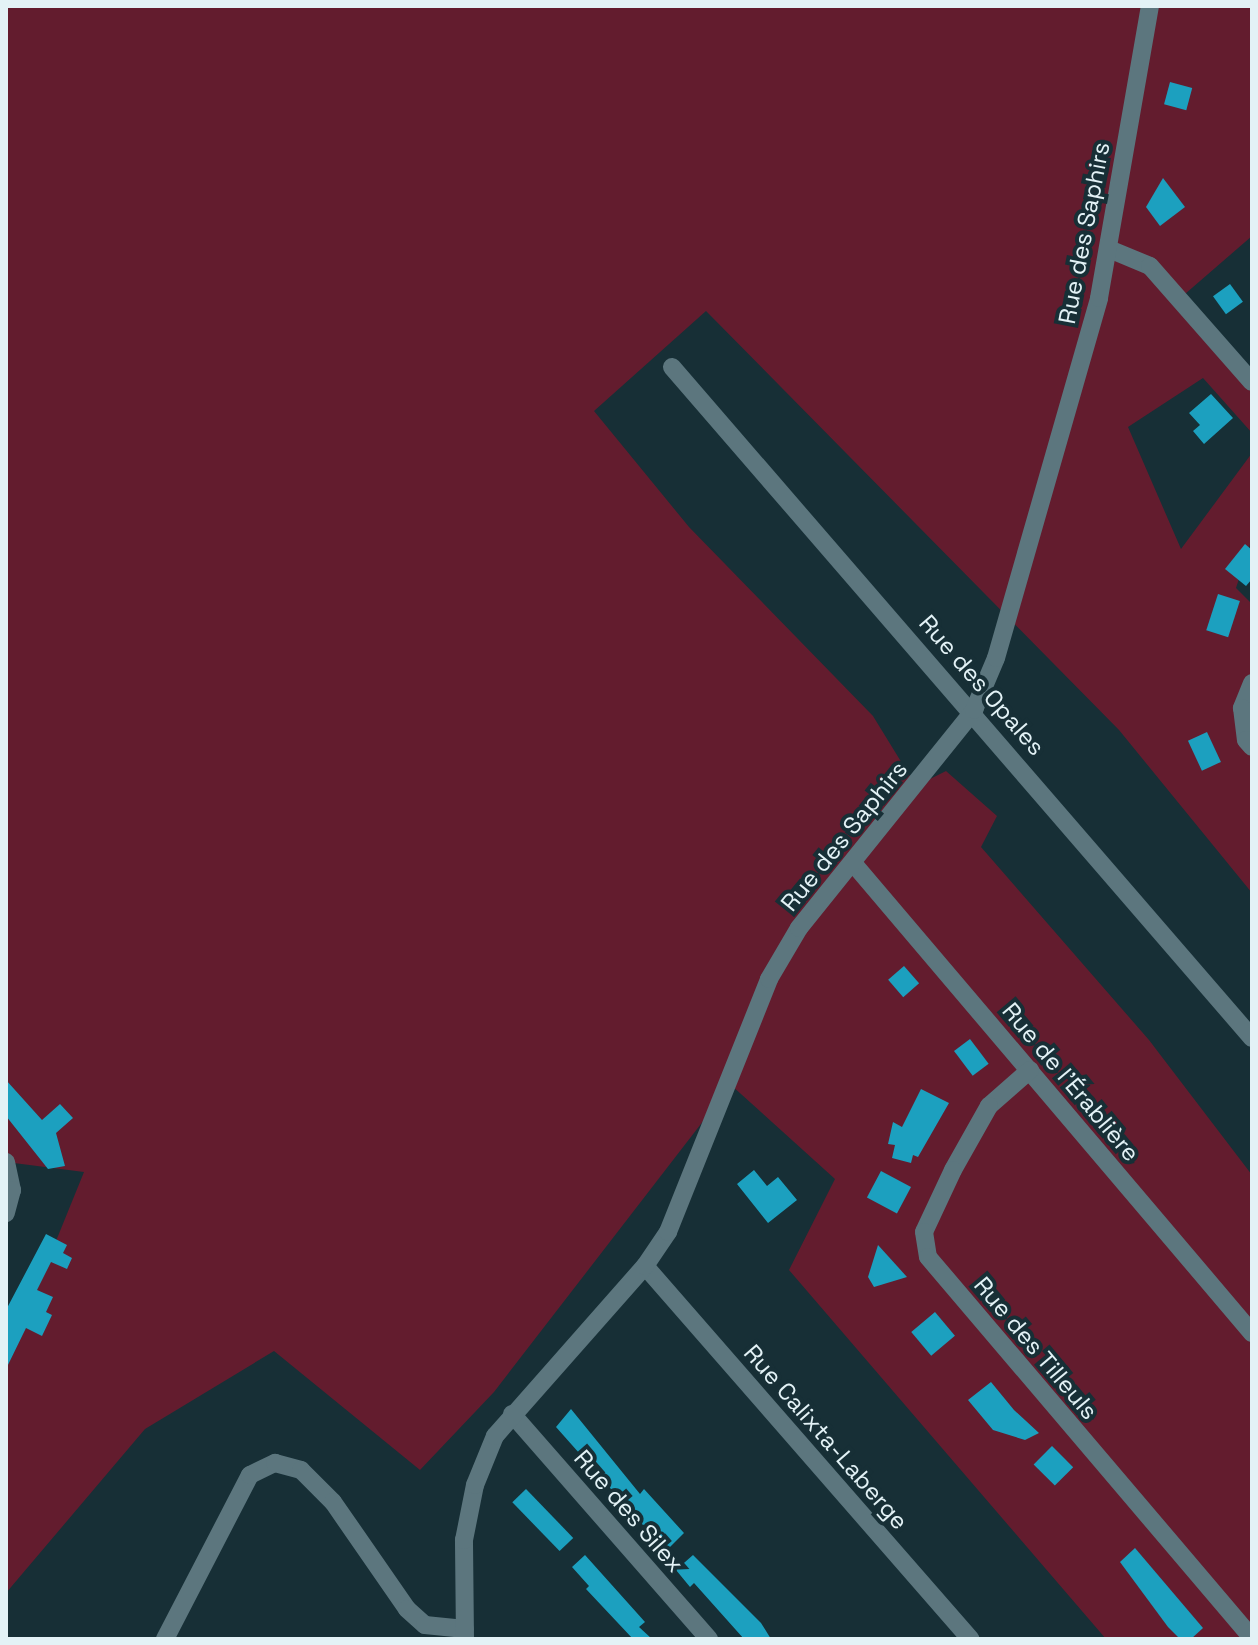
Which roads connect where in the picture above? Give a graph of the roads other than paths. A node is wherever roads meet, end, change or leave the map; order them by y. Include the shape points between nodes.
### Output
1 (1150, 6) edge
2 (1109, 249) junction
3 (672, 367) dead end
4 (1252, 382) edge
5 (1252, 683) edge
6 (974, 710) junction
7 (1252, 747) edge
8 (853, 863) junction
9 (1252, 1038) edge
10 (1030, 1070) junction
11 (6, 1162) edge
12 (6, 1213) edge
13 (645, 1266) junction
14 (1252, 1333) edge
15 (512, 1414) junction
16 (465, 1634) edge
17 (1252, 1638) edge
18 (165, 1639) edge
19 (709, 1639) edge
20 (970, 1639) edge

1 - 2 street, Rue des Saphirs
2 - 4 street via 1150,266
2 - 6 street, Rue des Saphirs via 1005,628
3 - 6 street, Rue des Opales
5 - 7 street via 1242,708 1246,740
6 - 8 street, Rue des Saphirs
6 - 9 street, Rue des Opales
8 - 10 street, Rue de l'Érablière
8 - 13 street, Rue des Saphirs via 799,928 769,979 668,1232
10 - 14 street, Rue de l'Érablière
10 - 17 street, Rue des Tilleuls via 989,1106 953,1170 924,1232 928,1257
11 - 12 street via 12,1190
13 - 15 street, Rue des Saphirs
13 - 20 street, Rue Calixta-Laberge
15 - 16 street, Rue des Saphirs via 495,1436 475,1485 464,1540
15 - 19 street, Rue des Silex
16 - 18 street via 425,1625 407,1609 333,1502 301,1470 275,1463 250,1475

